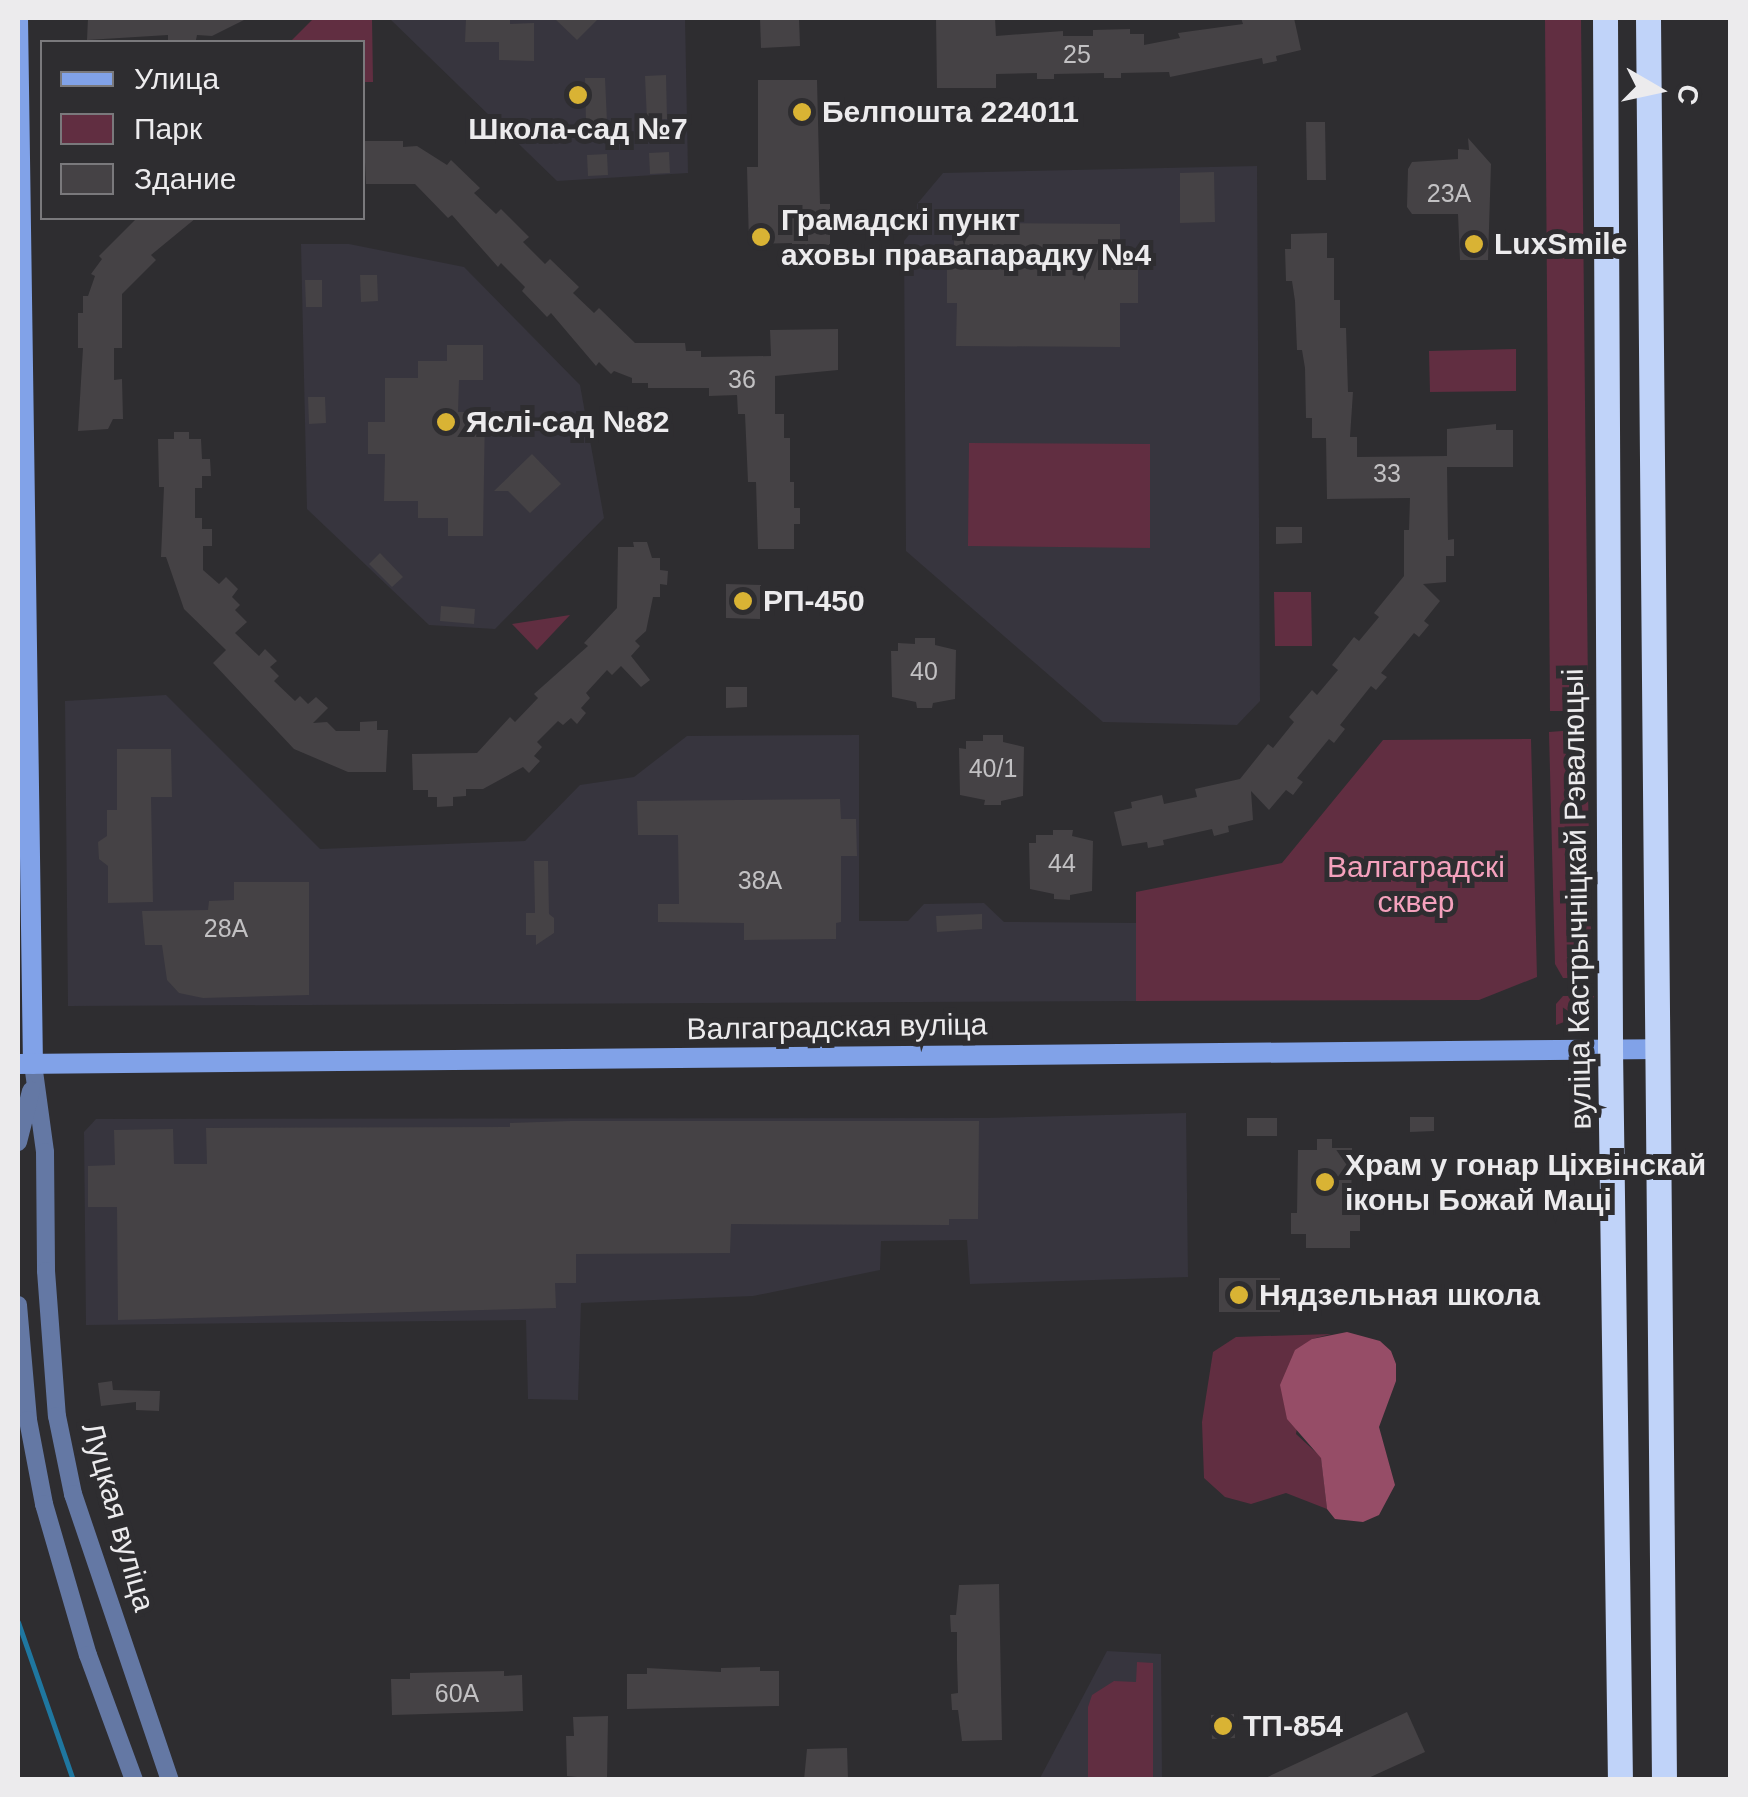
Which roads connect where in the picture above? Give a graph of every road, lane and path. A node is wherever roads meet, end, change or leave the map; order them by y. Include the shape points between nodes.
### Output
1 (18, 18) edge
2 (1605, 18) edge
3 (1648, 18) edge
4 (1658, 1049) junction
5 (1610, 1050) junction
6 (27, 1071) edge
7 (18, 1142) edge
8 (18, 1306) edge
9 (159, 1749) junction
10 (127, 1761) junction
11 (134, 1780) edge
12 (170, 1780) edge
13 (1620, 1780) edge
14 (1664, 1780) edge

1 - 6 main road, Луцкая вуліца
2 - 5 highway, вуліца Кастрычніцкай Рэвалюцыі
3 - 4 highway
4 - 5 main road, Валгаградская вуліца
4 - 14 highway
5 - 6 main road, Валгаградская вуліца
5 - 13 highway, вуліца Кастрычніцкай Рэвалюцыі
6 - 7 street, Луцкая вуліца
6 - 9 street, Луцкая вуліца via 45,1152 57,1416 74,1494
8 - 10 street, Луцкая вуліца via 44,1504
9 - 10 street
9 - 12 street, Луцкая вуліца
10 - 11 street, Луцкая вуліца

